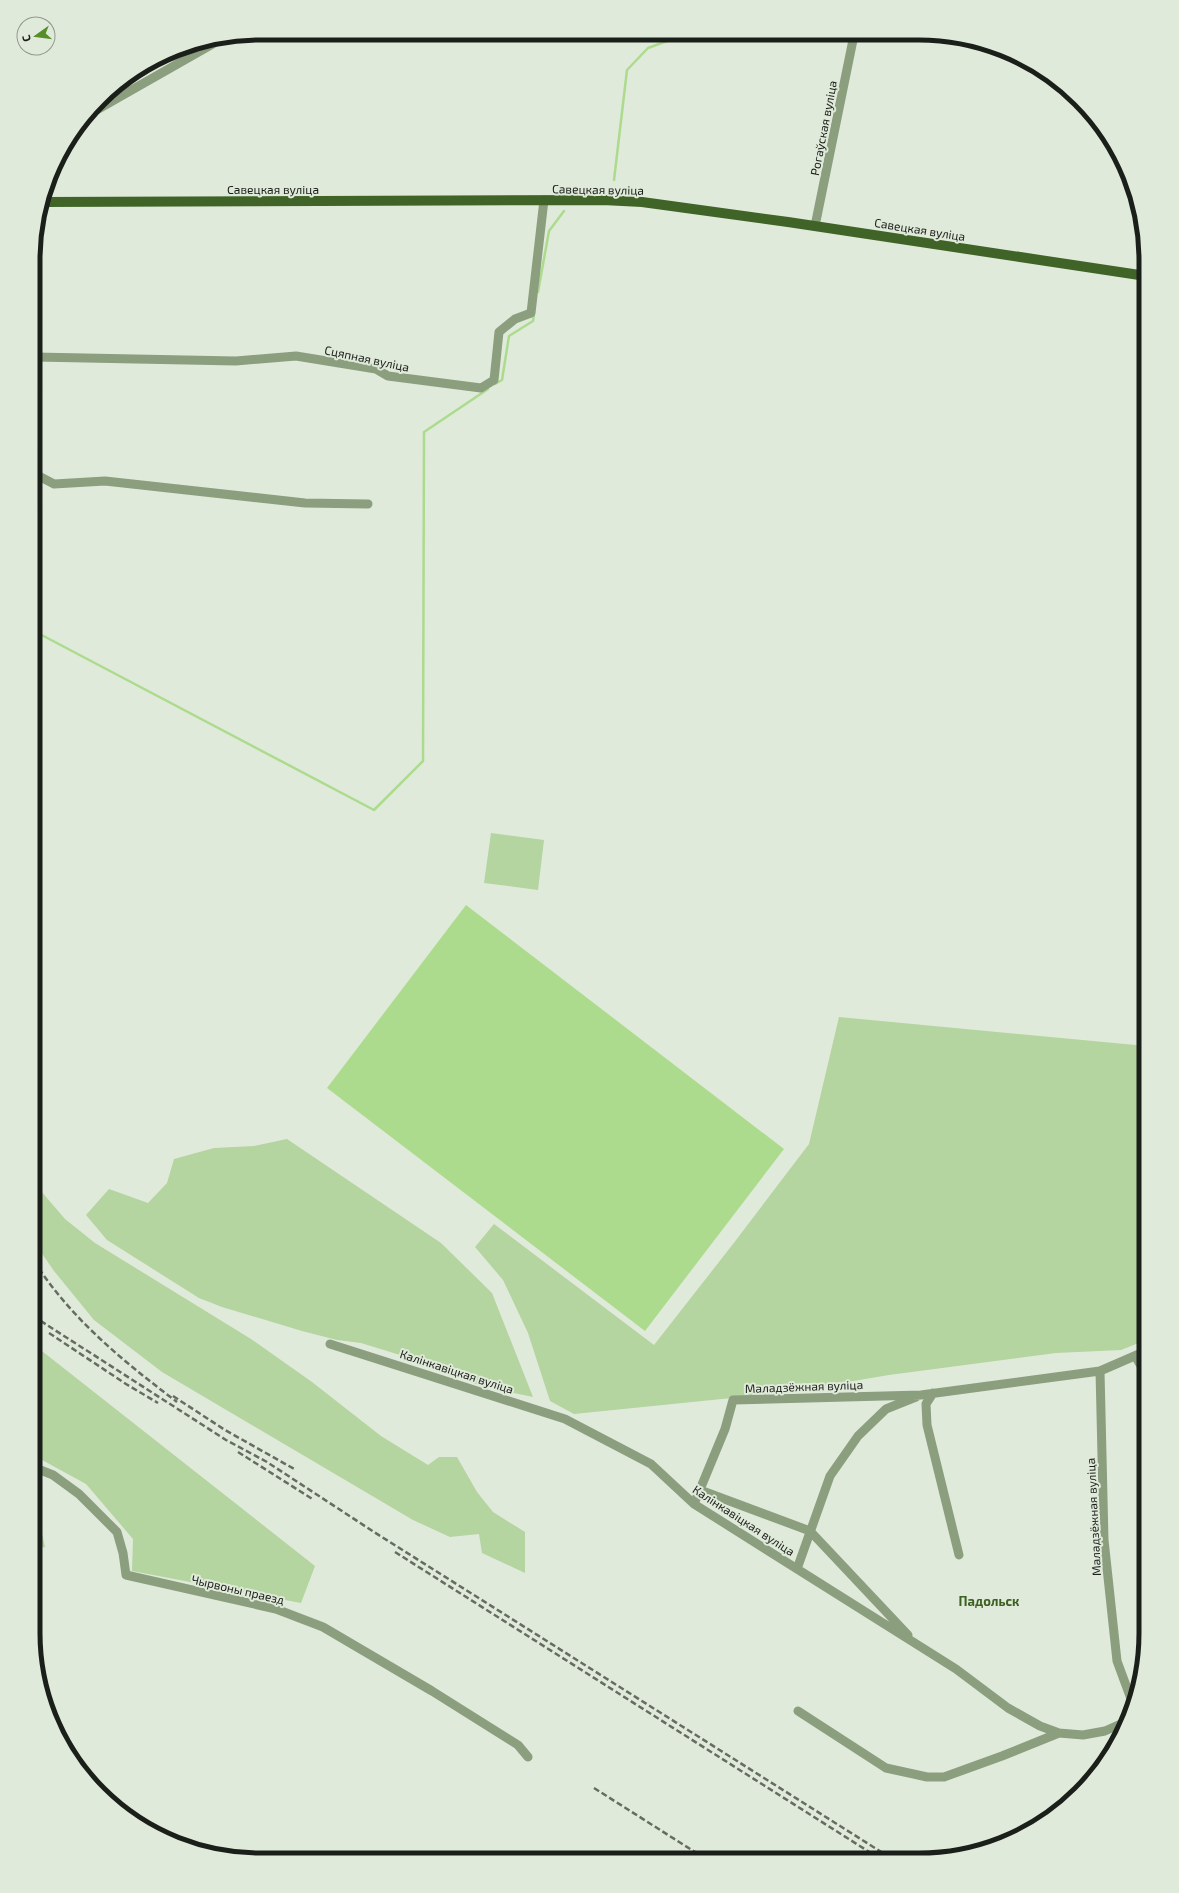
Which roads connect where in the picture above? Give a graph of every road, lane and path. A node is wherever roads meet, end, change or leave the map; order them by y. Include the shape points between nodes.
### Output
1 (853, 40) edge
2 (210, 46) edge
3 (101, 107) edge
4 (544, 200) junction
5 (47, 202) edge
6 (815, 226) junction
7 (1139, 275) edge
8 (40, 357) edge
9 (40, 477) edge
10 (368, 504) dead end
11 (330, 1344) dead end
12 (1139, 1354) edge
13 (1135, 1356) junction
14 (1139, 1363) edge
15 (1100, 1371) junction
16 (933, 1393) junction
17 (921, 1394) junction
18 (40, 1470) edge
19 (700, 1490) junction
20 (694, 1504) junction
21 (810, 1531) junction
22 (959, 1555) dead end
23 (797, 1569) junction
24 (917, 1645) junction
25 (1130, 1696) edge
26 (798, 1711) dead end
27 (1118, 1725) edge
28 (1059, 1733) junction
29 (528, 1756) dead end

1 - 6 street, Рогаўская вуліца
2 - 3 street
4 - 5 main road, Савецкая вуліца
4 - 6 main road, Савецкая вуліца via 642,202
4 - 8 street, Сцяпная вуліца via 531,312 515,319 499,332 494,380 481,388 388,376 376,369 296,356 236,361
6 - 7 main road, Савецкая вуліца
9 - 10 street via 54,484 105,481 305,503
11 - 20 street, Калінкавіцкая вуліца via 565,1419 650,1464
12 - 13 street, Маладзёжная вуліца
13 - 14 street
13 - 15 street, Маладзёжная вуліца
15 - 16 street, Маладзёжная вуліца
15 - 25 street, Маладзёжная вуліца via 1104,1540 1117,1661
16 - 17 street, Маладзёжная вуліца
16 - 22 street via 926,1404 927,1425
17 - 19 street, Маладзёжная вуліца via 734,1400
17 - 21 street via 886,1409 858,1436 830,1476
18 - 29 street, Чырвоны праезд via 53,1475 79,1494 112,1527 120,1539 126,1575 276,1609 323,1627 518,1745
19 - 20 street
19 - 21 street
20 - 23 street, Калінкавіцкая вуліца
21 - 23 street
21 - 24 street
23 - 24 street, Калінкавіцкая вуліца
24 - 28 street, Калінкавіцкая вуліца via 956,1669 1008,1708 1040,1726
26 - 28 street, Калінкавіцкая вуліца via 886,1768 927,1777 944,1777
27 - 28 street, Калінкавіцкая вуліца via 1105,1731 1084,1735

